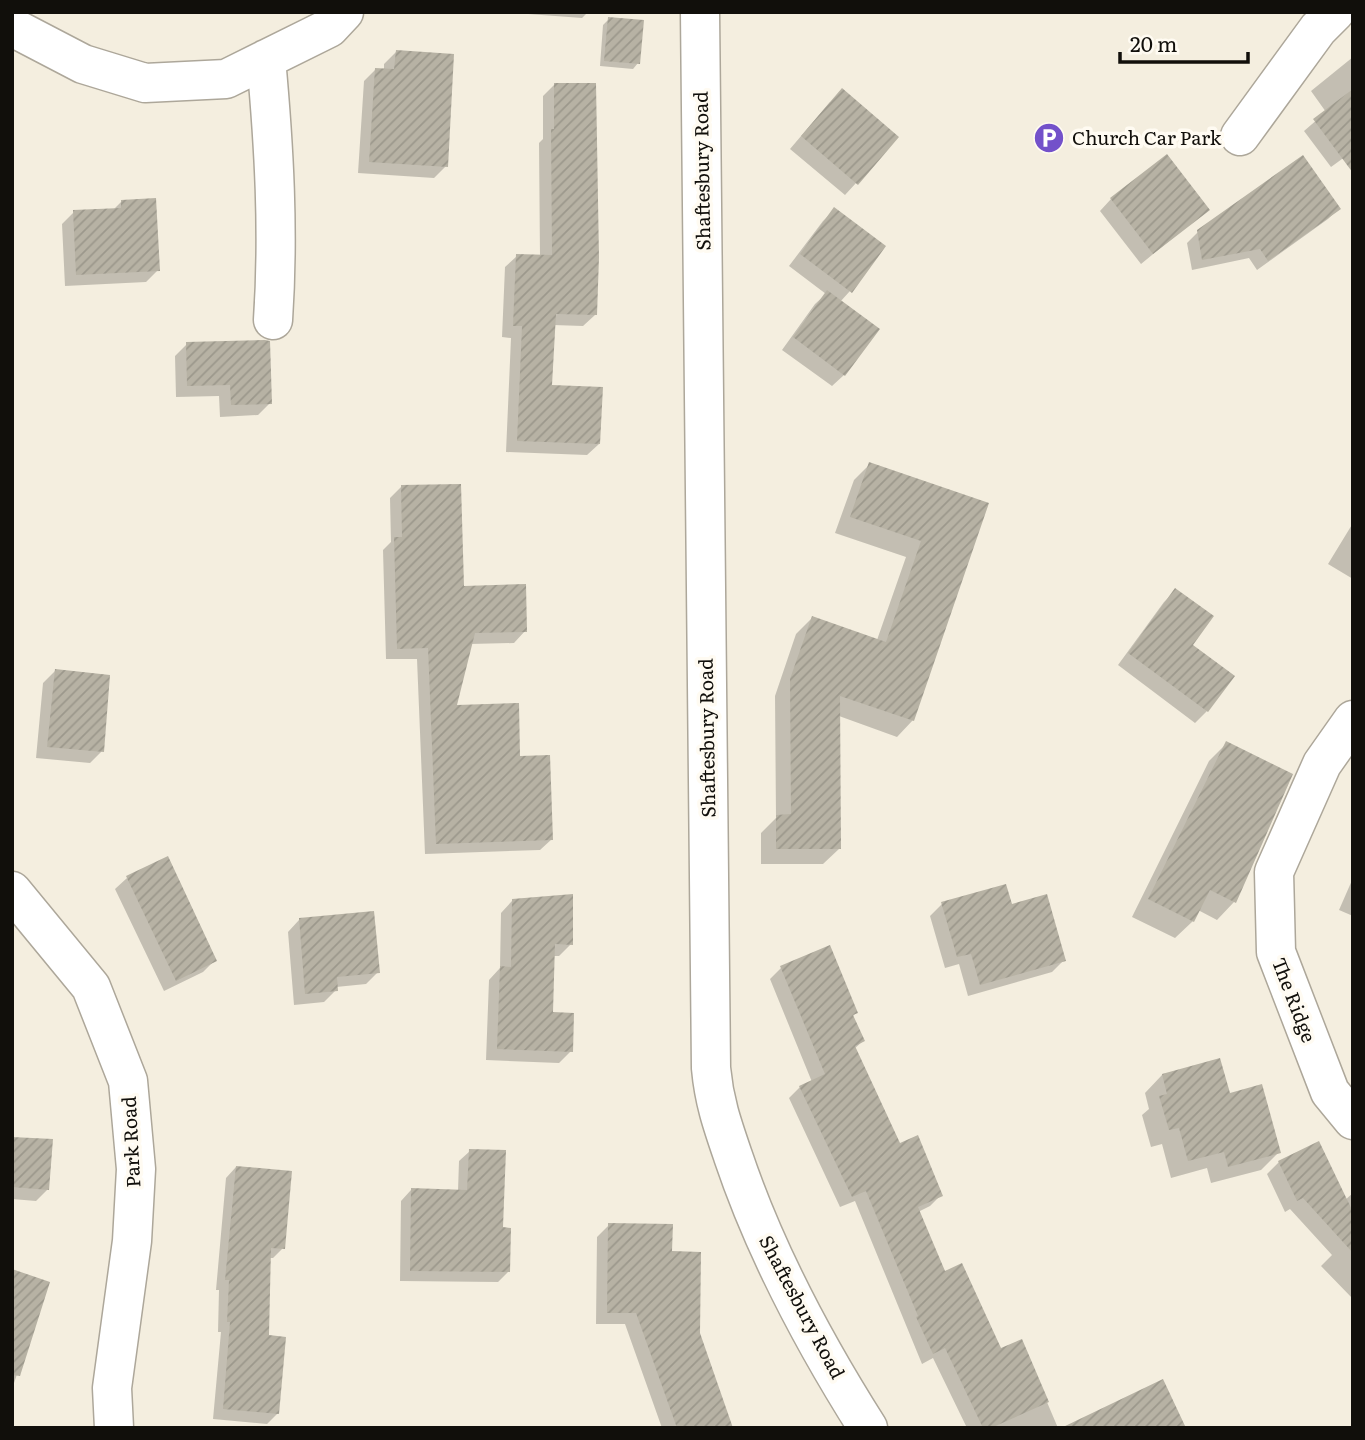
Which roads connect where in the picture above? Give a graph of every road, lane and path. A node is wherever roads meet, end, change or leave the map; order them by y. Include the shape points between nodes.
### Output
1 (344, 12) edge
2 (700, 12) edge
3 (1335, 12) edge
4 (12, 27) edge
5 (266, 59) junction
6 (1240, 135) dead end
7 (273, 320) dead end
8 (1353, 720) edge
9 (12, 891) edge
10 (1353, 1120) edge
11 (114, 1428) edge
12 (868, 1428) edge

1 - 5 street via 329,28
2 - 12 street, Shaftesbury Road via 710,1068 714,1099 749,1203 797,1304
3 - 6 street
4 - 5 street via 83,64 145,83 226,79
5 - 7 street via 276,192
8 - 10 street, The Ridge via 1322,764 1274,872 1276,952 1330,1092
9 - 11 street, Park Road via 91,987 128,1081 136,1169 132,1241 112,1388

